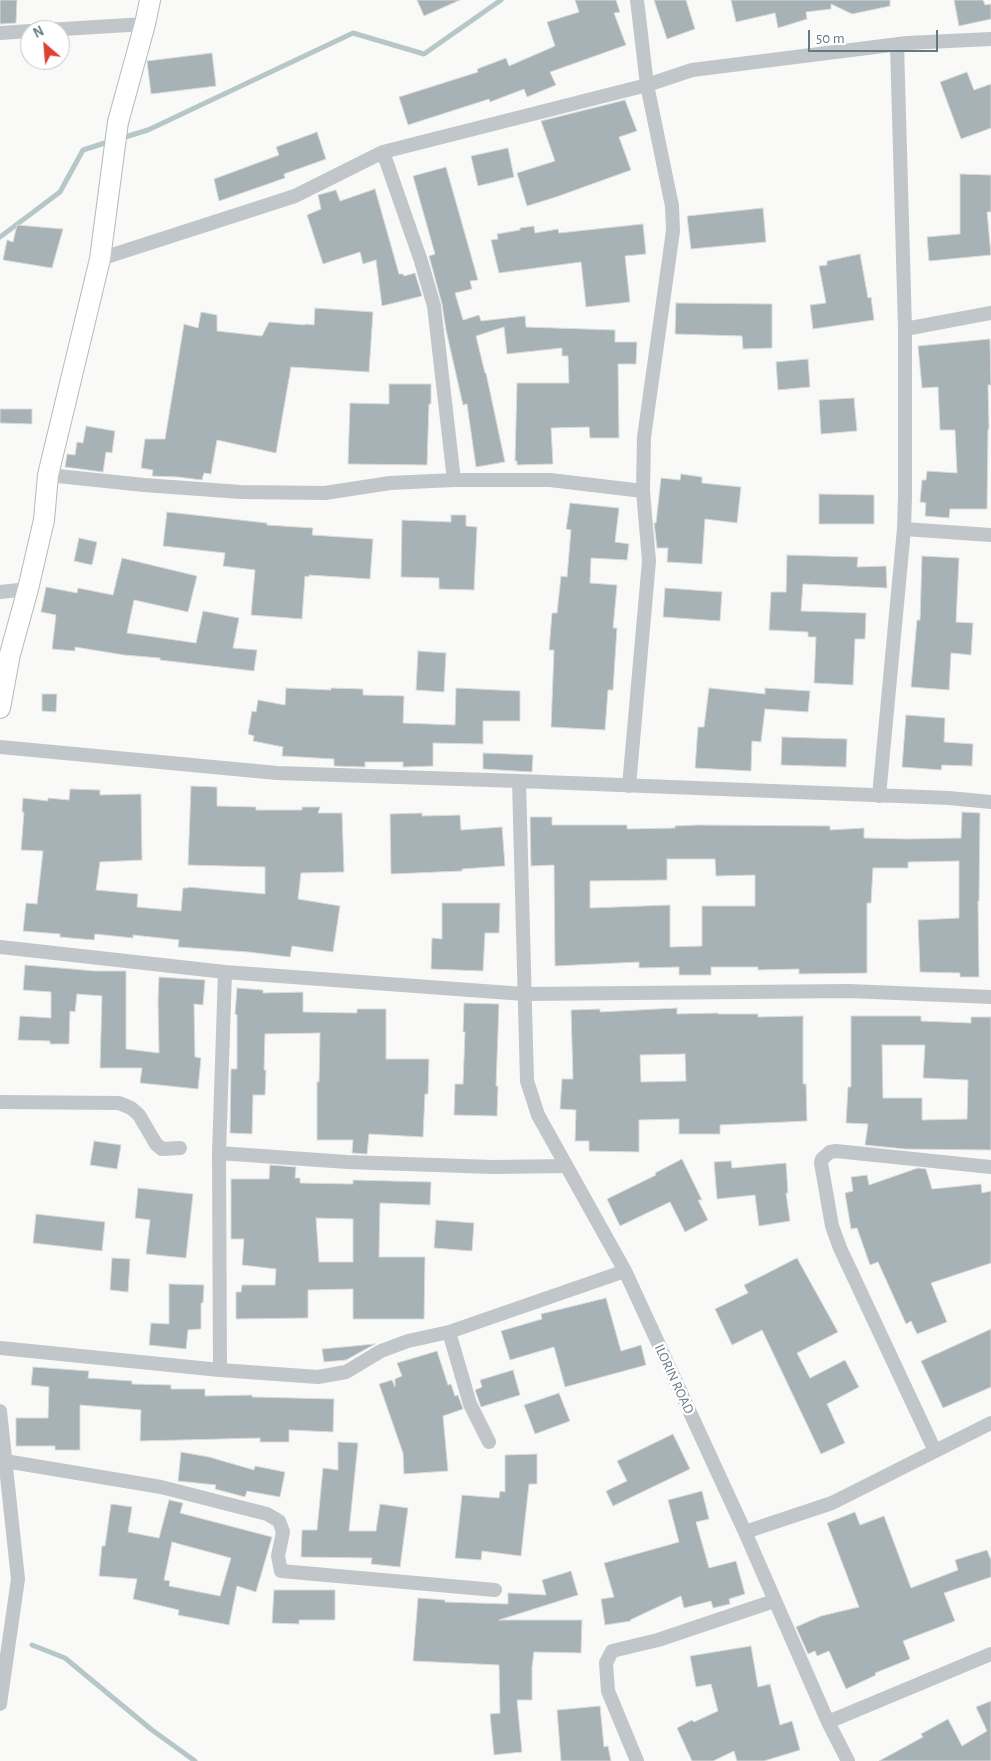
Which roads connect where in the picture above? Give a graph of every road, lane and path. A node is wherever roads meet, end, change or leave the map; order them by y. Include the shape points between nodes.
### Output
1 (150, 0) edge
2 (637, 0) edge
3 (145, 24) junction
4 (70, 29) edge
5 (20, 32) edge
6 (0, 33) edge
7 (991, 39) edge
8 (897, 44) junction
9 (647, 84) junction
10 (383, 152) junction
11 (100, 259) junction
12 (991, 313) edge
13 (905, 329) junction
14 (48, 475) junction
15 (454, 480) junction
16 (643, 491) junction
17 (904, 529) junction
18 (991, 535) edge
19 (28, 589) junction
20 (0, 592) edge
21 (0, 708) edge
22 (0, 747) edge
23 (519, 781) junction
24 (629, 786) junction
25 (879, 796) junction
26 (991, 802) edge
27 (0, 947) edge
28 (225, 972) junction
29 (524, 994) junction
30 (991, 997) edge
31 (0, 1102) edge
32 (180, 1148) dead end
33 (219, 1153) junction
34 (566, 1166) junction
35 (991, 1167) edge
36 (625, 1271) junction
37 (450, 1332) junction
38 (0, 1348) edge
39 (220, 1370) junction
40 (0, 1410) edge
41 (991, 1423) edge
42 (489, 1442) dead end
43 (935, 1452) junction
44 (5, 1461) junction
45 (745, 1532) junction
46 (494, 1590) dead end
47 (774, 1601) junction
48 (991, 1654) edge
49 (0, 1704) edge
50 (828, 1722) junction
51 (637, 1761) edge
52 (848, 1761) edge

1 - 3 main road
2 - 9 street
3 - 4 street
3 - 11 main road via 118,122
5 - 6 street
7 - 8 street
8 - 9 street via 692,70
8 - 13 street
9 - 10 street
9 - 16 street via 672,206 673,231 644,437
10 - 11 street via 295,196
10 - 15 street via 422,261 434,306
11 - 14 main road
12 - 13 street
13 - 17 street
14 - 15 street via 241,492 324,493 390,483
14 - 19 main road via 44,520
15 - 16 street via 550,480
16 - 24 street via 649,561
17 - 18 street
17 - 25 street
19 - 20 street
19 - 21 main road via 10,654
22 - 23 street via 277,773
23 - 24 street
23 - 29 street, ILORIN ROAD
24 - 25 street
25 - 26 street
27 - 28 street
28 - 29 street
28 - 33 street
29 - 30 street via 849,991
29 - 34 street, ILORIN ROAD via 527,1081 538,1115
31 - 32 street via 119,1102 139,1115 162,1149
33 - 34 street via 347,1162
33 - 39 street
34 - 36 street, ILORIN ROAD
35 - 43 street via 836,1151 830,1152 821,1163 832,1226 840,1248
36 - 37 street
36 - 45 street, ILORIN ROAD
37 - 39 street via 408,1341 381,1351 346,1372 318,1377
37 - 42 street via 470,1404
38 - 39 street
40 - 44 street
41 - 43 street
43 - 45 street via 832,1503
44 - 46 street via 161,1487 267,1514 279,1521 284,1532 278,1556 281,1571
44 - 49 street via 18,1579
45 - 47 street, ILORIN ROAD
47 - 50 street, ILORIN ROAD
47 - 51 street via 612,1652 606,1663 608,1691
48 - 50 street
50 - 52 street, ILORIN ROAD

